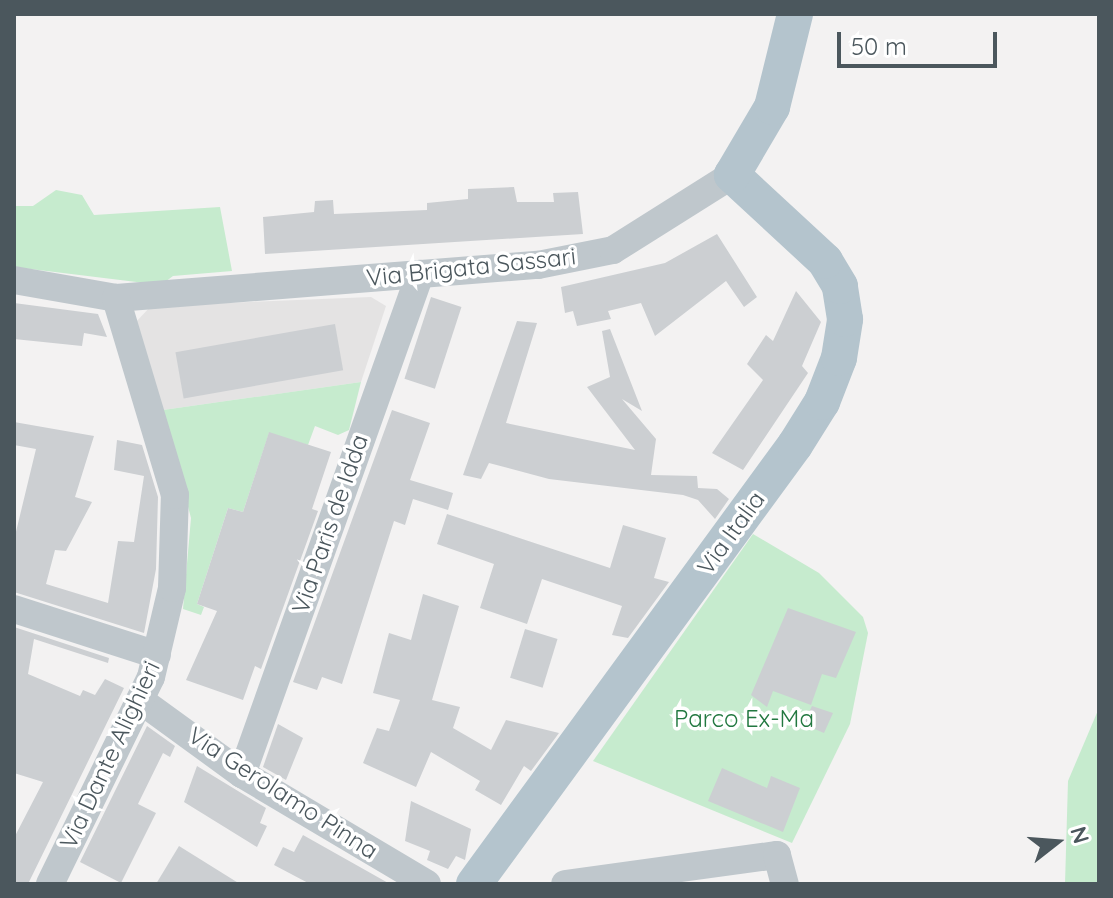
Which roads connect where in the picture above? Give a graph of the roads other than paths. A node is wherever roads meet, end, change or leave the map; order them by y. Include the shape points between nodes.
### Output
1 (795, 14) edge
2 (732, 175) junction
3 (420, 274) junction
4 (14, 280) edge
5 (116, 298) junction
6 (14, 609) edge
7 (157, 655) junction
8 (140, 700) junction
9 (242, 774) junction
10 (50, 884) edge
11 (427, 884) edge
12 (474, 884) edge
13 (565, 884) edge
14 (785, 884) edge

1 - 2 main road, Via Brigata Sassari via 772,107
2 - 3 street, Via Brigata Sassari via 613,250 538,265
2 - 12 main road, Via Italia via 807,240 833,274 845,319 839,358 822,402 795,445
3 - 5 street, Via Brigata Sassari
3 - 9 street, Via Paris de Idda
4 - 5 street, Via Brigata Sassari
5 - 7 street, Via Dante Alighieri via 175,495 173,573
6 - 7 street
7 - 8 street, Via Dante Alighieri
8 - 9 street, Via Gerolamo Pinna
8 - 10 street, Via Dante Alighieri
9 - 11 street, Via Gerolamo Pinna
13 - 14 street via 777,855

